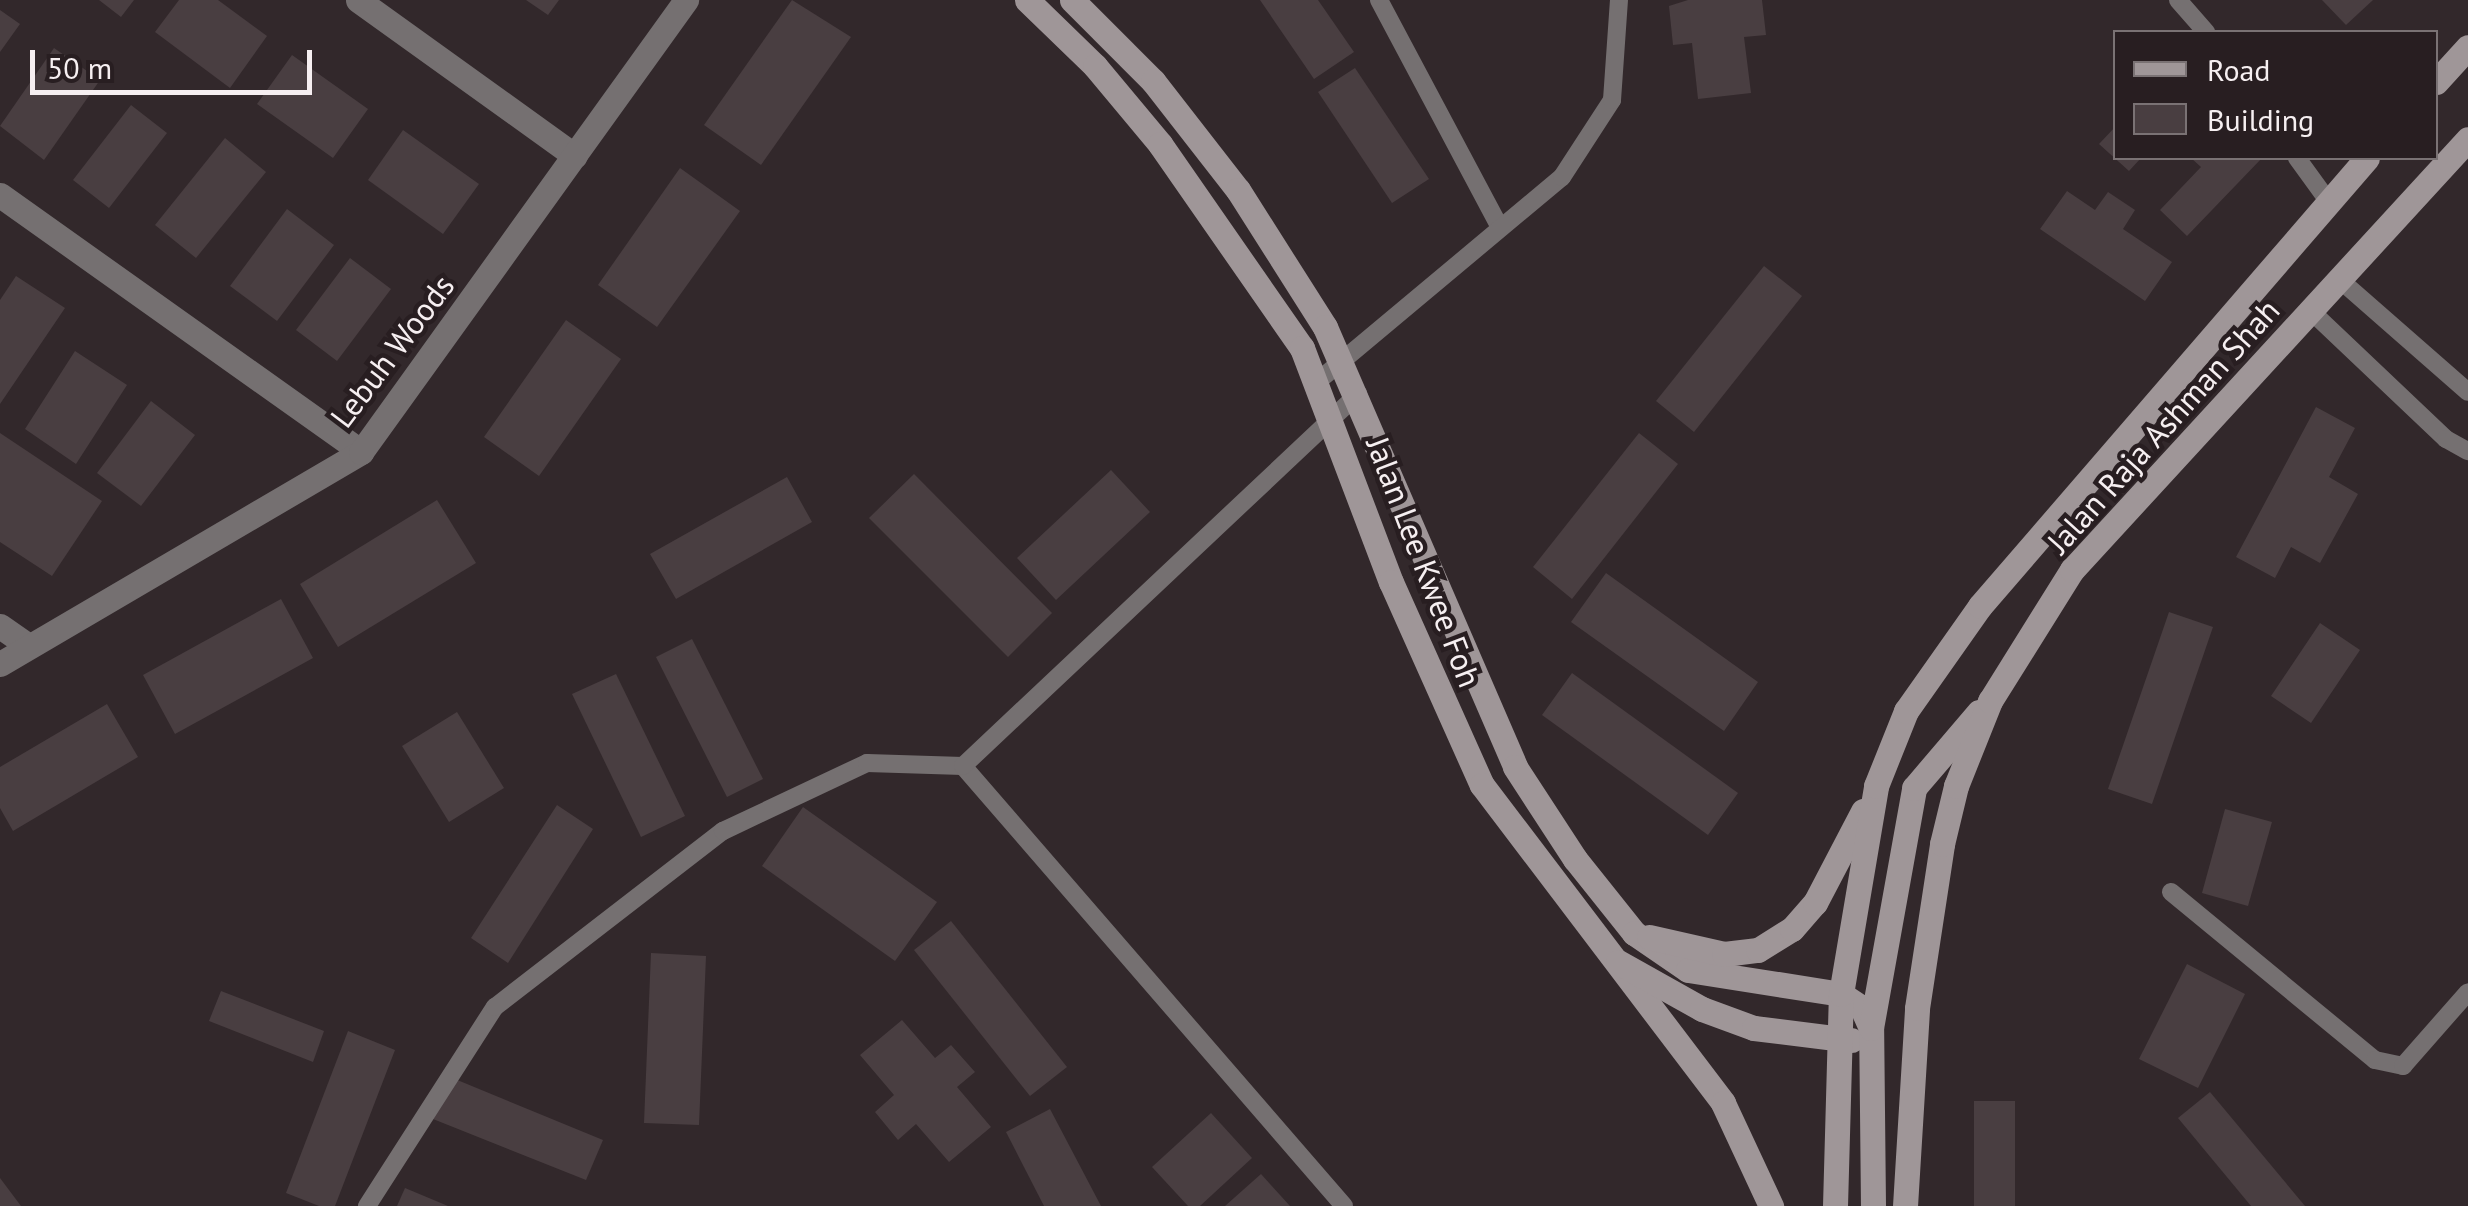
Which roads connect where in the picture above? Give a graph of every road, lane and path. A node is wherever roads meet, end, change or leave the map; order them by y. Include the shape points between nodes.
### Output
1 (358, 0) edge
2 (686, 0) edge
3 (1027, 0) edge
4 (1072, 0) edge
5 (1379, 0) edge
6 (1618, 0) edge
7 (2178, 0) edge
8 (2204, 30) edge
9 (2468, 47) edge
10 (2438, 80) edge
11 (2468, 139) edge
12 (575, 156) junction
13 (2298, 160) edge
14 (2365, 160) edge
15 (0, 195) edge
16 (2330, 202) junction
17 (1499, 226) junction
18 (2339, 278) junction
19 (2312, 312) junction
20 (1343, 360) junction
21 (1318, 382) junction
22 (2468, 392) edge
23 (1358, 394) junction
24 (1332, 413) junction
25 (2468, 451) edge
26 (360, 452) junction
27 (0, 626) edge
28 (29, 646) junction
29 (0, 664) edge
30 (1990, 701) junction
31 (963, 766) junction
32 (1876, 786) junction
33 (2171, 892) dead end
34 (1634, 934) junction
35 (1605, 954) junction
36 (2468, 992) edge
37 (1841, 994) junction
38 (1871, 1028) junction
39 (1836, 1043) junction
40 (367, 1206) edge
41 (1344, 1206) edge
42 (1771, 1206) edge
43 (1835, 1206) edge
44 (1872, 1206) edge
45 (1905, 1206) edge

1 - 12 street
2 - 12 street, Lebuh Woods
3 - 21 main road, Jalan Lee Kwee Foh via 1095,66 1218,219
4 - 20 main road, Jalan Lee Kwee Foh via 1153,82 1238,190
5 - 17 lane
6 - 17 lane via 1612,100 1562,177
7 - 8 lane
9 - 10 main road
11 - 18 main road, Jalan Raja Ashman Shah
12 - 26 street, Lebuh Woods
13 - 16 lane
14 - 16 main road, Jalan Raja Ashman Shah
15 - 26 street
16 - 32 main road, Jalan Raja Ashman Shah via 1980,606 1906,711
17 - 20 lane
18 - 19 main road, Jalan Raja Ashman Shah
18 - 22 lane
19 - 25 lane via 2446,439
19 - 30 main road, Jalan Raja Ashman Shah via 2072,570
20 - 21 lane
20 - 23 main road, Jalan Lee Kwee Foh
21 - 24 main road, Jalan Lee Kwee Foh
23 - 24 lane
23 - 34 main road, Jalan Lee Kwee Foh via 1515,767
24 - 31 lane
24 - 35 main road, Jalan Lee Kwee Foh via 1391,582 1482,785
26 - 28 street, Lebuh Woods
27 - 28 street
28 - 29 street, Lebuh Woods
30 - 38 main road via 1914,788
30 - 45 main road, Jalan Raja Ashman Shah via 1956,786 1942,844 1917,1008
31 - 40 lane via 868,762 723,831 495,1007
31 - 41 lane
32 - 34 main road via 1823,890 1792,930 1758,950 1724,954
32 - 37 main road, Jalan Raja Ashman Shah
33 - 36 lane via 2375,1060 2404,1066
34 - 37 main road, Jalan Lee Kwee Foh via 1712,978
35 - 39 main road, Jalan Lee Kwee Foh via 1702,1009 1754,1028
35 - 42 main road via 1723,1103 1746,1140
37 - 38 main road via 1862,1008
37 - 39 main road, Jalan Raja Ashman Shah
38 - 39 main road
38 - 44 main road
39 - 43 main road

